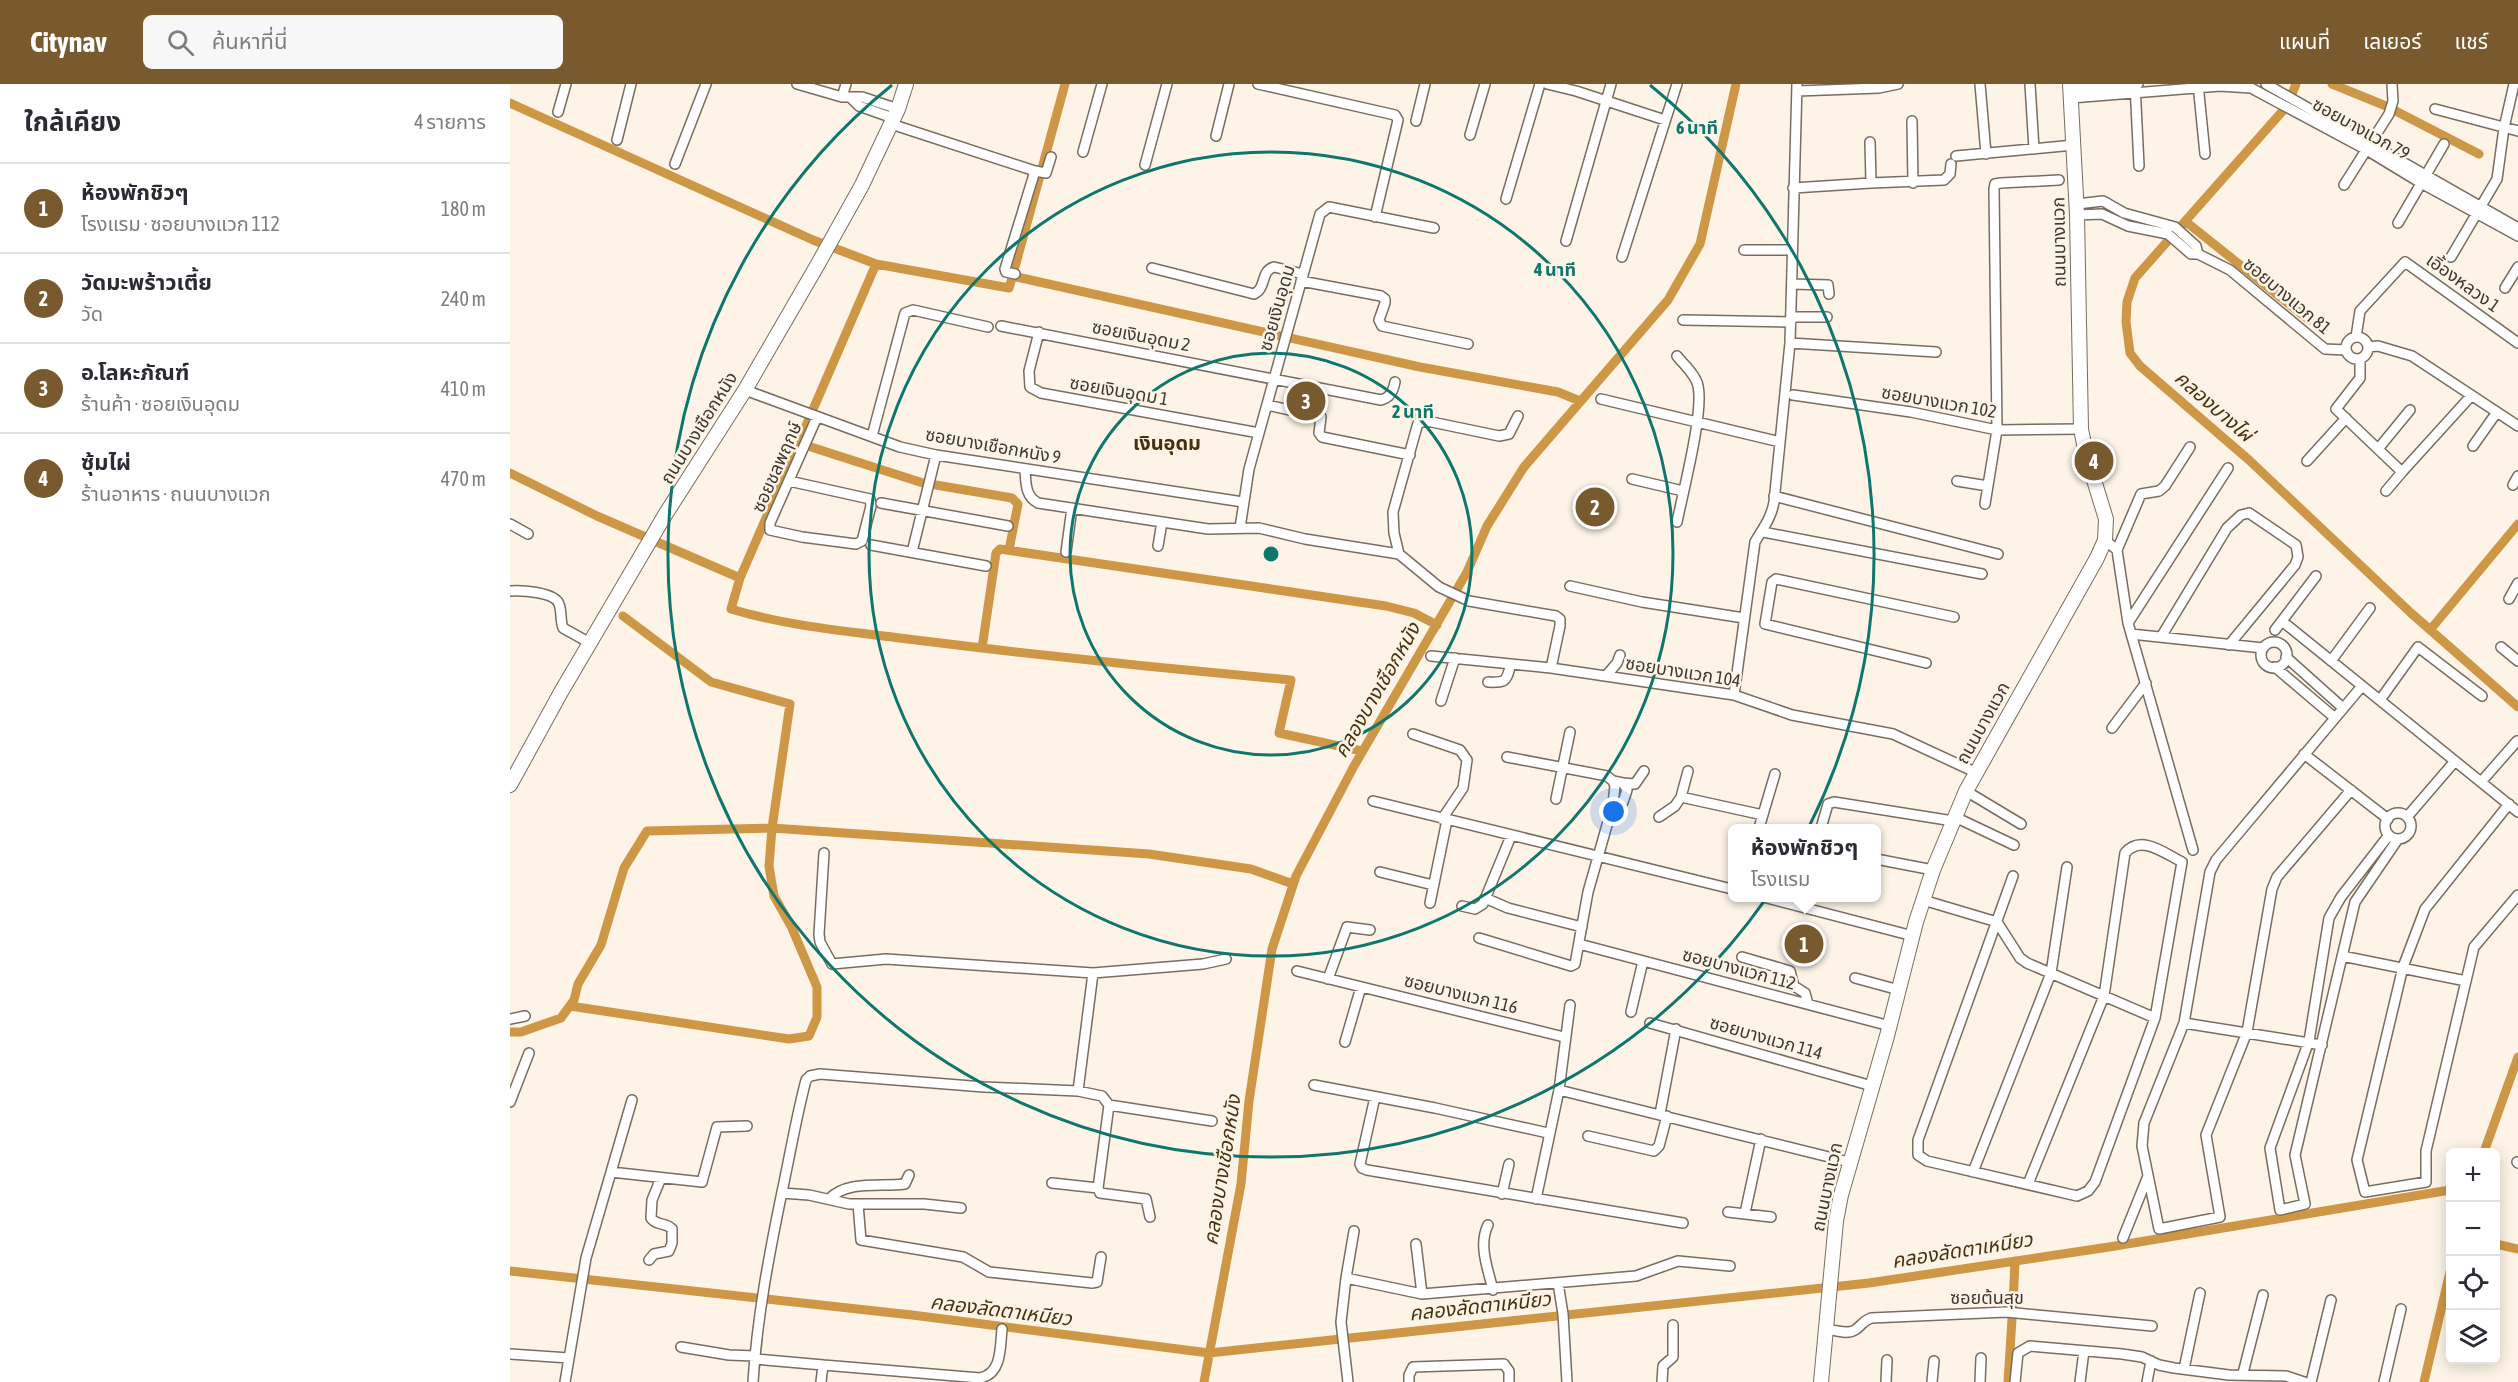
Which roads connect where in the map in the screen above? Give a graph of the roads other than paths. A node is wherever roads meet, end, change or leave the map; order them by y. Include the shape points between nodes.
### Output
1 (566, 84) edge
2 (631, 84) edge
3 (706, 84) edge
4 (797, 84) edge
5 (846, 84) edge
6 (906, 84) edge
7 (1102, 84) edge
8 (1167, 84) edge
9 (1229, 84) edge
10 (1258, 84) edge
11 (1425, 84) edge
12 (1485, 84) edge
13 (1540, 84) edge
14 (1547, 84) edge
15 (1611, 84) edge
16 (1677, 84) edge
17 (1898, 84) edge
18 (1980, 84) edge
19 (2030, 84) edge
20 (2266, 84) edge
21 (2392, 84) edge
22 (2514, 84) edge
23 (2136, 86) edge
24 (2199, 86) edge
25 (1797, 88) edge
26 (2070, 90) edge
27 (847, 98) junction
28 (1606, 101) junction
29 (2295, 105) junction
30 (2435, 109) dead end
31 (558, 112) dead end
32 (894, 117) junction
33 (1665, 120) junction
34 (1416, 121) dead end
35 (1912, 121) dead end
36 (2504, 128) junction
37 (2518, 131) edge
38 (1470, 135) dead end
39 (1216, 136) dead end
40 (617, 140) dead end
41 (1870, 142) dead end
42 (2444, 144) dead end
43 (2074, 145) junction
44 (2367, 145) junction
45 (2034, 149) junction
46 (1083, 152) dead end
47 (1986, 154) junction
48 (2205, 154) dead end
49 (1051, 157) dead end
50 (675, 164) dead end
51 (1146, 165) dead end
52 (2139, 166) dead end
53 (1039, 172) junction
54 (2059, 180) dead end
55 (2423, 180) junction
56 (1871, 183) junction
57 (1913, 183) junction
58 (2344, 185) dead end
59 (1793, 188) junction
60 (1506, 199) dead end
61 (2077, 210) junction
62 (2479, 210) junction
63 (1376, 217) junction
64 (2398, 223) dead end
65 (1434, 228) dead end
66 (2518, 228) edge
67 (2518, 236) edge
68 (1566, 241) dead end
69 (1743, 250) dead end
70 (1792, 250) junction
71 (2198, 254) junction
72 (1622, 257) dead end
73 (2451, 257) dead end
74 (2518, 267) edge
75 (1152, 268) dead end
76 (1011, 273) dead end
77 (1302, 277) junction
78 (1792, 284) junction
79 (2505, 288) dead end
80 (1829, 294) dead end
81 (1827, 317) dead end
82 (1791, 319) junction
83 (1683, 320) dead end
84 (1001, 326) dead end
85 (988, 327) dead end
86 (1039, 332) junction
87 (2356, 337) junction
88 (1790, 343) junction
89 (2518, 343) edge
90 (1468, 344) dead end
91 (2368, 347) junction
92 (2346, 350) junction
93 (1936, 352) dead end
94 (1677, 356) dead end
95 (2360, 359) junction
96 (1274, 377) junction
97 (1395, 381) dead end
98 (745, 390) junction
99 (1793, 395) dead end
100 (2471, 396) junction
101 (1601, 399) dead end
102 (1267, 405) junction
103 (2410, 410) dead end
104 (2497, 412) junction
105 (811, 415) junction
106 (1518, 416) dead end
107 (2346, 418) junction
108 (1696, 423) junction
109 (2518, 426) edge
110 (2081, 429) junction
111 (1997, 430) junction
112 (1259, 433) junction
113 (872, 436) junction
114 (1780, 442) junction
115 (2473, 446) dead end
116 (2190, 447) dead end
117 (2378, 448) junction
118 (936, 455) junction
119 (1410, 455) junction
120 (2307, 461) dead end
121 (2228, 468) dead end
122 (1025, 470) junction
123 (2402, 472) junction
124 (1632, 478) dead end
125 (789, 481) junction
126 (1958, 481) dead end
127 (1988, 486) junction
128 (2386, 490) dead end
129 (1683, 491) junction
130 (1774, 496) junction
131 (881, 502) dead end
132 (1243, 502) junction
133 (1985, 504) dead end
134 (1072, 508) junction
135 (922, 511) junction
136 (1162, 522) junction
137 (1677, 522) dead end
138 (510, 524) edge
139 (1008, 526) dead end
140 (1240, 528) junction
141 (1763, 532) junction
142 (528, 534) dead end
143 (2105, 540) junction
144 (871, 545) dead end
145 (1158, 546) dead end
146 (2117, 550) junction
147 (912, 552) junction
148 (1066, 552) dead end
149 (1399, 554) junction
150 (1998, 554) dead end
151 (987, 566) dead end
152 (1982, 574) dead end
153 (2316, 576) dead end
154 (2518, 583) edge
155 (1570, 586) dead end
156 (510, 591) edge
157 (2509, 599) dead end
158 (2370, 608) dead end
159 (1766, 612) junction
160 (1745, 614) junction
161 (1954, 617) dead end
162 (2282, 621) junction
163 (2128, 624) junction
164 (2275, 630) dead end
165 (2132, 634) junction
166 (2161, 637) junction
167 (590, 643) junction
168 (2229, 645) junction
169 (2501, 647) dead end
170 (2263, 648) junction
171 (1620, 655) dead end
172 (1431, 656) dead end
173 (2286, 657) junction
174 (1455, 658) junction
175 (2331, 661) junction
176 (2518, 661) edge
177 (1926, 663) dead end
178 (1511, 664) junction
179 (2275, 667) junction
180 (1551, 668) junction
181 (1606, 676) junction
182 (1488, 682) dead end
183 (2146, 683) junction
184 (2362, 686) junction
185 (1734, 695) junction
186 (2482, 696) dead end
187 (1441, 700) dead end
188 (2380, 700) junction
189 (2343, 708) junction
190 (2335, 718) junction
191 (2112, 728) dead end
192 (1569, 732) dead end
193 (1413, 734) dead end
194 (2517, 741) edge
195 (2304, 754) junction
196 (1507, 758) dead end
197 (2455, 761) junction
198 (1563, 768) junction
199 (1644, 771) dead end
200 (1688, 771) dead end
201 (1977, 773) junction
202 (1775, 774) dead end
203 (1618, 782) junction
204 (2481, 782) junction
205 (510, 784) edge
206 (2351, 790) junction
207 (1966, 791) junction
208 (1681, 797) junction
209 (1556, 799) dead end
210 (1373, 801) dead end
211 (2509, 804) junction
212 (2518, 812) edge
213 (1763, 815) junction
214 (1659, 817) dead end
215 (2407, 817) junction
216 (1954, 819) junction
217 (2388, 819) junction
218 (1445, 820) junction
219 (1760, 824) edge
220 (1822, 824) edge
221 (2021, 824) dead end
222 (1511, 836) junction
223 (2394, 837) junction
224 (2014, 845) dead end
225 (2193, 850) dead end
226 (824, 853) dead end
227 (1598, 857) junction
228 (1881, 860) edge
229 (2067, 867) dead end
230 (1933, 870) junction
231 (1380, 872) dead end
232 (2013, 876) dead end
233 (1433, 885) junction
234 (1728, 888) edge
235 (2518, 895) edge
236 (1485, 898) junction
237 (1923, 900) junction
238 (1786, 902) edge
239 (1430, 903) dead end
240 (1462, 906) dead end
241 (1997, 922) junction
242 (1582, 927) junction
243 (1370, 930) dead end
244 (1913, 936) junction
245 (1479, 938) dead end
246 (1580, 944) junction
247 (2342, 956) junction
248 (1742, 957) dead end
249 (1226, 959) dead end
250 (1643, 961) junction
251 (2403, 967) junction
252 (1297, 971) dead end
253 (1093, 973) junction
254 (2051, 973) junction
255 (1855, 978) dead end
256 (1328, 979) junction
257 (2466, 981) junction
258 (1361, 987) junction
259 (1899, 990) junction
260 (2104, 996) junction
261 (1808, 1004) junction
262 (1570, 1005) dead end
263 (1631, 1012) dead end
264 (525, 1016) dead end
265 (2155, 1018) junction
266 (510, 1019) edge
267 (1650, 1023) dead end
268 (2184, 1023) junction
269 (1890, 1026) junction
270 (1676, 1029) junction
271 (2247, 1033) junction
272 (1564, 1037) junction
273 (1345, 1042) dead end
274 (2308, 1043) junction
275 (2322, 1045) junction
276 (529, 1053) dead end
277 (1314, 1085) dead end
278 (1872, 1086) junction
279 (1559, 1090) junction
280 (1078, 1091) junction
281 (1376, 1097) junction
282 (632, 1100) dead end
283 (510, 1102) edge
284 (1109, 1106) junction
285 (1664, 1115) junction
286 (1212, 1121) dead end
287 (747, 1126) dead end
288 (1548, 1133) junction
289 (1588, 1136) dead end
290 (1761, 1139) junction
291 (1849, 1162) junction
292 (1509, 1164) dead end
293 (611, 1172) junction
294 (1973, 1172) junction
295 (909, 1175) dead end
296 (2148, 1176) junction
297 (661, 1178) junction
298 (1052, 1183) dead end
299 (2028, 1184) junction
300 (1098, 1188) junction
301 (782, 1193) junction
302 (1502, 1194) junction
303 (829, 1199) junction
304 (1536, 1199) junction
305 (858, 1204) junction
306 (961, 1208) dead end
307 (1728, 1212) dead end
308 (1745, 1213) junction
309 (1150, 1217) dead end
310 (1771, 1217) dead end
311 (1683, 1223) dead end
312 (1488, 1225) dead end
313 (1354, 1231) dead end
314 (2123, 1238) dead end
315 (1416, 1244) dead end
316 (1101, 1257) dead end
317 (649, 1260) dead end
318 (1730, 1266) dead end
319 (1346, 1278) junction
320 (1558, 1283) junction
321 (1493, 1290) junction
322 (2200, 1293) dead end
323 (1422, 1294) junction
324 (2263, 1295) dead end
325 (2331, 1300) dead end
326 (2401, 1309) dead end
327 (1673, 1325) dead end
328 (2152, 1326) dead end
329 (1002, 1329) dead end
330 (1826, 1329) junction
331 (681, 1347) dead end
332 (2084, 1351) junction
333 (510, 1354) edge
334 (755, 1358) junction
335 (1981, 1358) dead end
336 (569, 1359) junction
337 (1887, 1360) dead end
338 (1934, 1361) dead end
339 (2151, 1361) junction
340 (823, 1365) junction
341 (2184, 1369) junction
342 (2243, 1373) junction
343 (565, 1382) edge
344 (753, 1382) edge
345 (821, 1382) edge
346 (1348, 1382) edge
347 (1409, 1382) edge
348 (1509, 1382) edge
349 (1567, 1382) edge
350 (1662, 1382) edge
351 (1821, 1382) edge
352 (1886, 1382) edge
353 (1932, 1382) edge
354 (1980, 1382) edge
355 (2015, 1382) edge
356 (2080, 1382) edge
357 (2147, 1382) edge
358 (2304, 1382) edge
359 (2311, 1382) edge
360 (2384, 1382) edge

1 - 31 street
2 - 40 street
3 - 50 street
4 - 27 street
5 - 27 street
6 - 32 main road, ถนนบางเชือกหนัง
7 - 46 street
8 - 51 street
9 - 39 street
10 - 63 street via 1395,115 1398,120
11 - 34 street
12 - 38 street
13 - 60 street
14 - 28 street
15 - 28 street
16 - 33 street
17 - 25 street via 1879,88
18 - 47 street
19 - 45 street
20 - 29 street, ซอยบางแวก 79 via 2285,94
21 - 44 street via 2389,114
22 - 36 street
23 - 24 street, ซอยบางแวก 79
23 - 26 street, ซอยบางแวก 79
23 - 52 street
24 - 29 street, ซอยบางแวก 79 via 2251,87 2281,104
24 - 48 street
25 - 59 street
26 - 43 main road, ถนนบางแวก
27 - 32 street
28 - 33 street
28 - 68 street
29 - 44 street, ซอยบางแวก 79
30 - 36 street
32 - 53 street
32 - 98 main road, ถนนบางเชือกหนัง via 862,184
33 - 72 street
35 - 57 street
36 - 37 street
36 - 62 street via 2497,179
41 - 56 street
42 - 55 street
43 - 45 street
43 - 61 main road, ถนนบางแวก
44 - 55 street, ซอยบางแวก 79
44 - 58 street
45 - 47 street
47 - 57 street via 1954,160 1948,178
49 - 53 street via 1047,170
53 - 76 street via 1005,269
54 - 111 street via 1995,184
55 - 62 street, ซอยบางแวก 79
55 - 64 street
56 - 57 street
56 - 59 street
59 - 70 street
61 - 71 street, ซอยบางแวก 81 via 2168,234 2192,254
61 - 71 street via 2103,201 2147,221 2175,227 2196,246
61 - 110 main road, ถนนบางแวก
62 - 66 street, ซอยบางแวก 79
62 - 67 street, ซอยบางแวก 79
62 - 73 street
63 - 65 street, ซอยเงินอุดม
63 - 77 street, ซอยเงินอุดม via 1323,209
69 - 70 street
70 - 78 street
71 - 92 street, ซอยบางแวก 81 via 2230,270 2325,349
74 - 79 street
75 - 77 street via 1254,294 1261,288 1269,268
77 - 90 street via 1381,296 1385,303 1379,320 1382,326
77 - 96 street, ซอยเงินอุดม
78 - 80 street via 1828,285
78 - 82 street
81 - 82 street
82 - 83 street
82 - 88 street
84 - 86 street, ซอยเงินอุดม 2
85 - 113 street via 913,310 905,313
86 - 96 street, ซอยเงินอุดม 2
86 - 112 street, ซอยเงินอุดม 1 via 1029,371 1030,387 1034,390
87 - 89 street, เอิ้องหลวง 1 via 2360,311 2405,262
87 - 91 street via 2366,341
87 - 92 street via 2347,342
88 - 93 street
88 - 114 street
91 - 95 street
91 - 100 street via 2412,356
92 - 95 street via 2349,357
94 - 108 street via 1698,385
95 - 107 street via 2360,378 2336,409
96 - 97 street, ซอยเงินอุดม 2 via 1381,400 1392,393
96 - 102 street, ซอยเงินอุดม
98 - 105 street, ซอยบางเชือกหนัง 9
98 - 167 main road, ถนนบางเชือกหนัง
99 - 111 street, ซอยบางแวก 102 via 1911,412
100 - 104 street
100 - 123 street
101 - 108 street
102 - 112 street, ซอยเงินอุดม
102 - 119 street via 1321,417 1322,437
103 - 117 street
104 - 109 street
104 - 115 street
105 - 113 street, ซอยบางเชือกหนัง 9
105 - 125 street, ซอยชลพฤกษ์
106 - 119 street via 1509,434 1499,436 1422,421 1418,423
107 - 117 street
107 - 120 street
108 - 114 street
108 - 129 street
110 - 111 street, ซอยบางแวก 102
110 - 143 main road, ถนนบางแวก via 2106,519
111 - 127 street
112 - 132 street, ซอยเงินอุดม
113 - 118 street, ซอยบางเชือกหนัง 9
114 - 130 street
116 - 146 street via 2165,486 2141,494
117 - 123 street
118 - 122 street, ซอยบางเชือกหนัง 9
118 - 135 street
119 - 149 street via 1393,512
121 - 163 street
122 - 132 street, ซอยบางเชือกหนัง 9
122 - 134 street via 1031,499
123 - 128 street
124 - 129 street
125 - 125 street, ซอยชลพฤกษ์ via 870,499 862,541 856,544 770,530
126 - 127 street
127 - 133 street
129 - 137 street
130 - 141 street via 1772,514
130 - 150 street
131 - 135 street
132 - 140 street, ซอยเงินอุดม
134 - 136 street
134 - 148 street
135 - 139 street
135 - 147 street
136 - 140 street via 1208,529
136 - 145 street
138 - 142 street
140 - 149 street via 1259,528
141 - 152 street
141 - 160 street via 1755,542
143 - 146 street
143 - 201 main road, ถนนบางแวก
144 - 147 street
146 - 163 street
147 - 151 street
149 - 180 street via 1439,587 1469,602 1556,616 1560,619
153 - 162 street
154 - 157 street
155 - 160 street via 1642,602
156 - 167 street via 529,591 556,600 563,628
158 - 175 street
159 - 160 street
159 - 161 street via 1776,579
159 - 177 street via 1765,624
160 - 185 street
162 - 164 street
162 - 175 street
163 - 165 street
165 - 166 street
165 - 183 street
166 - 168 street
166 - 168 street via 2227,528 2241,515 2250,513 2296,545 2298,557
167 - 205 main road, ถนนบางเชือกหนัง
168 - 170 street
169 - 176 street
170 - 173 street via 2269,642 2278,643 2285,648
170 - 179 street via 2262,660
171 - 181 street
172 - 174 street, ซอยบางแวก 104
173 - 179 street via 2283,664
173 - 189 street
174 - 178 street, ซอยบางแวก 104
174 - 187 street
175 - 184 street
178 - 180 street, ซอยบางแวก 104
178 - 182 street via 1506,680
179 - 190 street
180 - 181 street, ซอยบางแวก 104
181 - 185 street, ซอยบางแวก 104
183 - 191 street
183 - 225 street
184 - 188 street
184 - 189 street
185 - 201 street, ซอยบางแวก 104 via 1792,715 1893,734
186 - 188 street via 2418,646
188 - 197 street
189 - 190 street
190 - 195 street
192 - 198 street
193 - 218 street via 1460,750 1467,760 1463,788
194 - 204 street
195 - 206 street
195 - 268 street via 2216,860 2210,873
196 - 198 street
197 - 204 street
197 - 215 street
198 - 203 street
198 - 209 street
199 - 203 street via 1635,784
200 - 208 street
201 - 207 main road, ถนนบางแวก
202 - 213 street
203 - 227 street
204 - 211 street
206 - 217 street
206 - 271 street via 2277,877
207 - 216 main road, ถนนบางแวก
207 - 221 street
208 - 213 street
208 - 214 street
210 - 218 street
211 - 212 street
211 - 251 street via 2426,909
213 - 219 street
215 - 217 street via 2397,813
215 - 223 street via 2410,829 2406,836
216 - 220 street via 1834,802 1828,804
216 - 224 street
216 - 230 main road, ถนนบางแวก
217 - 223 street via 2386,827
218 - 222 street
218 - 233 street
222 - 227 street
222 - 236 street
223 - 247 street via 2355,902
223 - 274 street via 2340,897 2329,918
226 - 253 street via 819,934 832,964 886,959
227 - 234 street
227 - 242 street
228 - 230 street
229 - 254 street
230 - 237 main road, ถนนบางแวก
231 - 233 street
232 - 241 street
233 - 239 street
235 - 257 street via 2474,947
236 - 240 street via 1475,909
236 - 242 street via 1508,909
237 - 241 street
237 - 244 main road, ถนนบางแวก
238 - 244 street
241 - 254 street via 2020,958
241 - 294 street via 1918,1140 1918,1155 1927,1161
242 - 246 street
243 - 256 street via 1347,927
244 - 259 main road, ถนนบางแวก
245 - 246 street via 1571,966 1577,961
246 - 250 street, ซอยบางแวก 112
247 - 251 street
247 - 275 street
248 - 261 street via 1790,971 1794,986 1805,993
249 - 253 street
250 - 261 street, ซอยบางแวก 112
250 - 263 street
251 - 257 street
251 - 257 street via 2357,1160 2365,1192 2426,1182 2426,1151
252 - 256 street, ซอยบางแวก 116
253 - 280 street
254 - 260 street
254 - 294 street
255 - 259 street
256 - 258 street, ซอยบางแวก 116
258 - 272 street, ซอยบางแวก 116
258 - 273 street
259 - 269 main road, ถนนบางแวก
260 - 265 street
260 - 265 street via 2125,853 2131,846 2144,843 2182,862
260 - 299 street
261 - 269 street, ซอยบางแวก 112
262 - 272 street
264 - 266 street
265 - 299 street via 2095,1182 2077,1196
267 - 270 street, ซอยบางแวก 114
268 - 271 street
268 - 296 street via 2144,1123 2142,1146
269 - 278 main road, ถนนบางแวก
270 - 278 street, ซอยบางแวก 114
270 - 285 street
271 - 274 street
271 - 296 street via 2206,1135 2220,1217 2159,1229
272 - 279 street
274 - 275 street
274 - 275 street via 2270,1148 2280,1210 2305,1204 2295,1155
276 - 283 street
277 - 281 street
278 - 291 main road, ถนนบางแวก
279 - 285 street
279 - 288 street
280 - 284 street via 1102,1096
280 - 301 street via 814,1074 806,1080
281 - 288 street
281 - 302 street via 1362,1168
282 - 293 street
284 - 286 street
284 - 300 street
285 - 289 street via 1659,1146 1654,1151
285 - 290 street
287 - 297 street via 717,1127 702,1182
288 - 304 street
290 - 291 street
290 - 308 street
291 - 330 main road, ถนนบางแวก via 1836,1221
292 - 302 street
293 - 297 street
293 - 336 street via 582,1274
294 - 299 street
295 - 303 street via 905,1184 850,1187
296 - 314 street
297 - 317 street via 652,1200 651,1218 672,1229 672,1244 669,1251 654,1254
298 - 300 street
300 - 309 street via 1100,1192 1146,1199
301 - 303 street
301 - 334 street via 760,1307
302 - 304 street
303 - 305 street
304 - 311 street
305 - 306 street
305 - 316 street via 861,1240 963,1257 989,1272 1092,1283 1097,1282
307 - 308 street
308 - 310 street
312 - 321 street via 1484,1247
313 - 319 street
315 - 323 street
318 - 320 street via 1678,1261 1636,1276
319 - 323 street
319 - 346 street via 1341,1322
320 - 321 street
320 - 349 street
321 - 323 street
322 - 341 street
324 - 342 street
325 - 359 street
326 - 360 street
327 - 350 street via 1673,1357 1663,1366
328 - 330 street, ซอยต้นสุข via 2006,1312 1871,1318 1847,1332
329 - 340 street via 994,1372 980,1378
330 - 351 main road, ถนนบางแวก
331 - 334 street
332 - 339 street
332 - 355 street via 2025,1347 2018,1353
332 - 356 street
333 - 336 street
334 - 340 street
334 - 344 street
335 - 354 street
336 - 343 street
337 - 352 street
338 - 353 street
339 - 341 street
339 - 357 street
340 - 345 street
341 - 342 street
342 - 358 street via 2286,1376
347 - 348 street via 1413,1367 1504,1364

